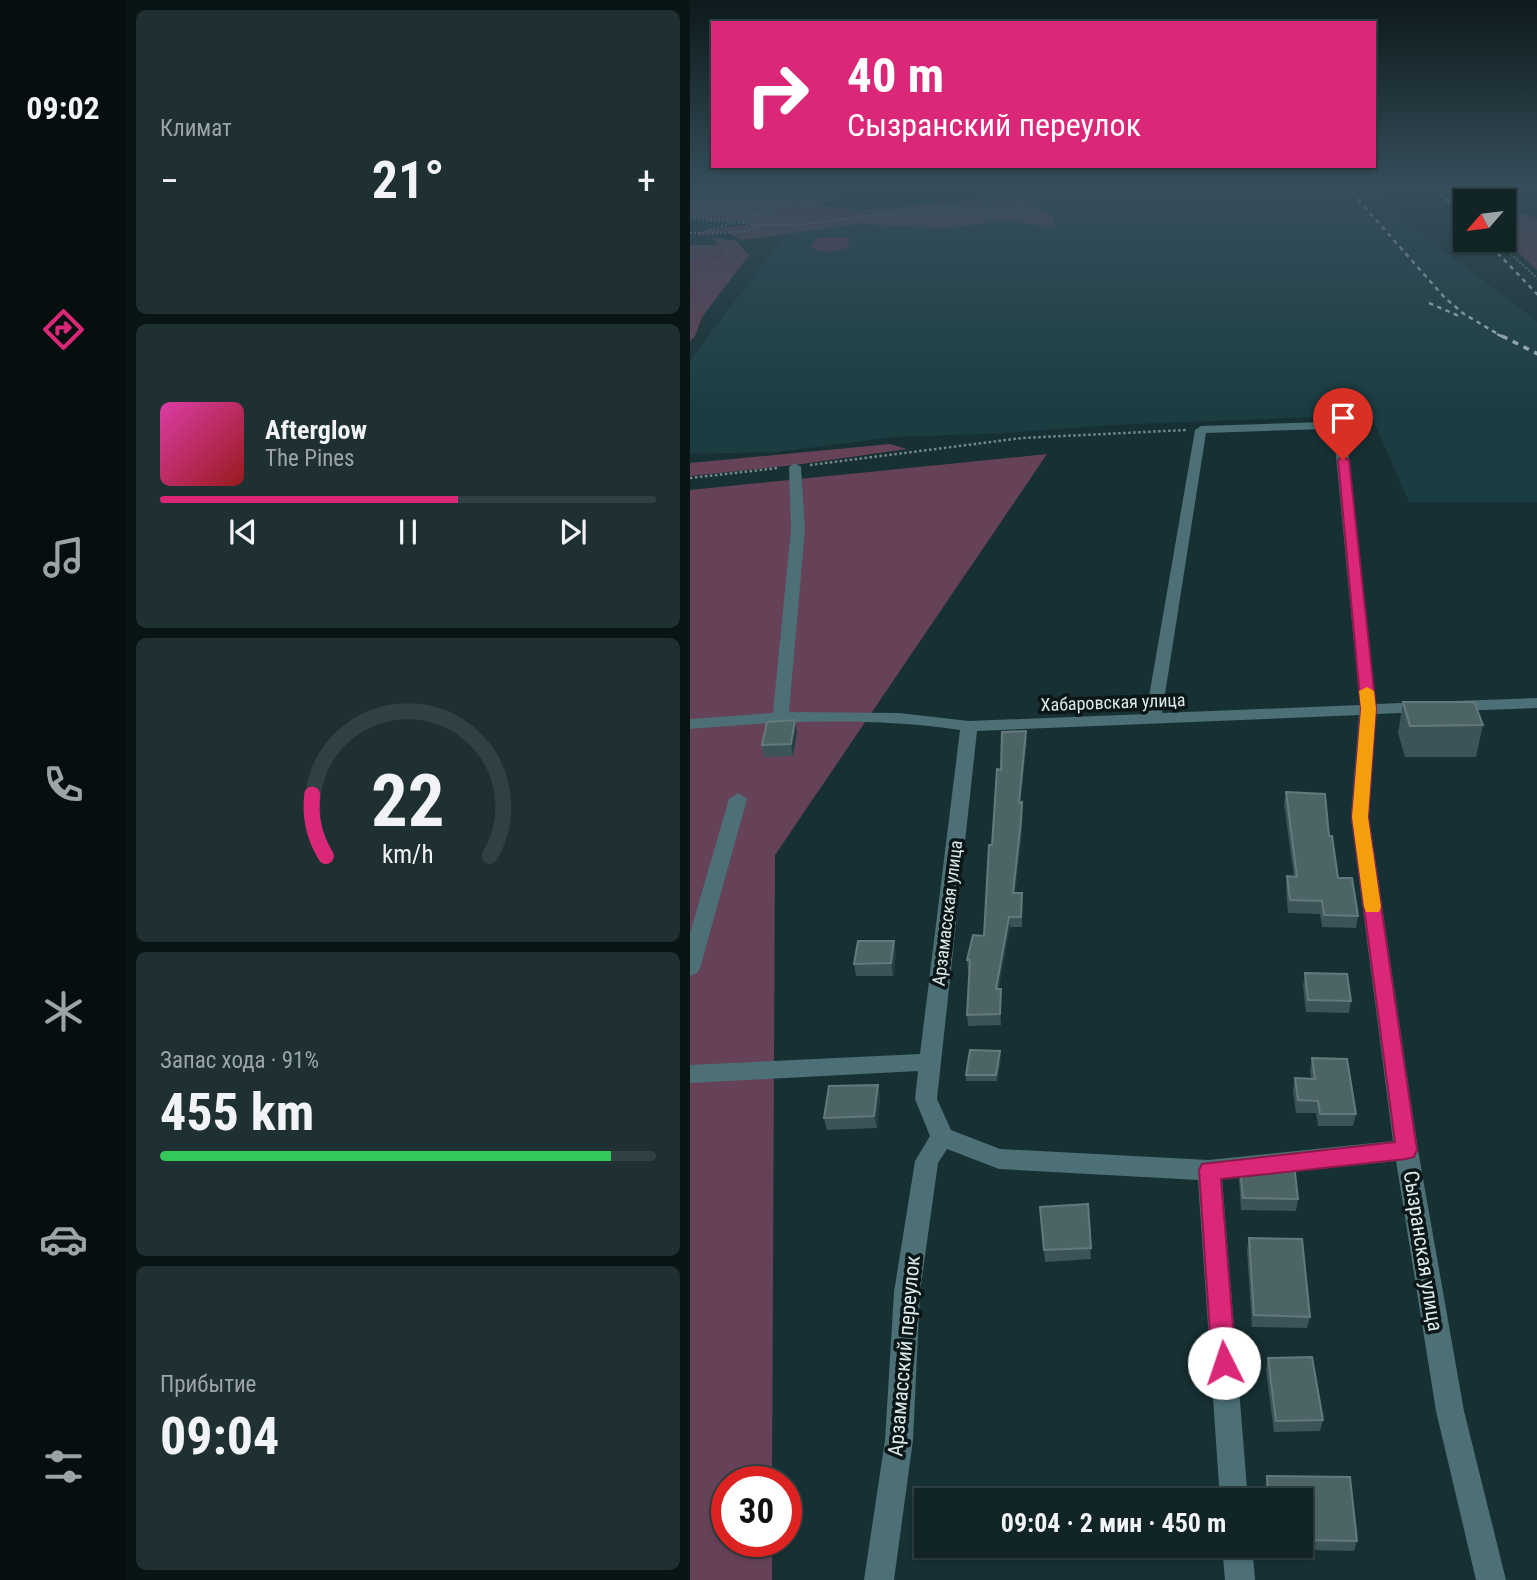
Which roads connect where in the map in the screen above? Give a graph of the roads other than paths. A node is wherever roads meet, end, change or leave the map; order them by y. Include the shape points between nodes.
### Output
1 (795, 467) road end
2 (1538, 703) edge
3 (1368, 709) junction
4 (781, 715) junction
5 (1153, 719) junction
6 (690, 724) edge
7 (969, 726) junction
8 (738, 799) dead end
9 (690, 968) edge
10 (930, 1062) junction
11 (690, 1074) edge
12 (942, 1137) junction
13 (1406, 1150) junction
14 (1209, 1170) junction
15 (1233, 1488) edge
16 (1238, 1558) edge
17 (879, 1580) edge
18 (1240, 1580) edge
19 (1491, 1580) edge

1 - 4 street via 798,529
2 - 3 street, Хабаровская улица
3 - 5 street, Хабаровская улица
3 - 5 street, Сызранская улица via 1340,433 1326,425 1201,430
3 - 13 street, Сызранская улица via 1360,817
4 - 6 street, Хабаровская улица
4 - 7 street, Хабаровская улица via 917,718
5 - 7 street, Хабаровская улица
7 - 10 street, Арзамасская улица
8 - 9 street
10 - 11 street
10 - 12 street, Арзамасская улица via 926,1099
12 - 14 street via 999,1159
12 - 17 street, Арзамасский переулок via 927,1161 907,1292 899,1440
13 - 14 street
13 - 19 street, Сызранская улица via 1450,1411
14 - 15 street
16 - 18 street

